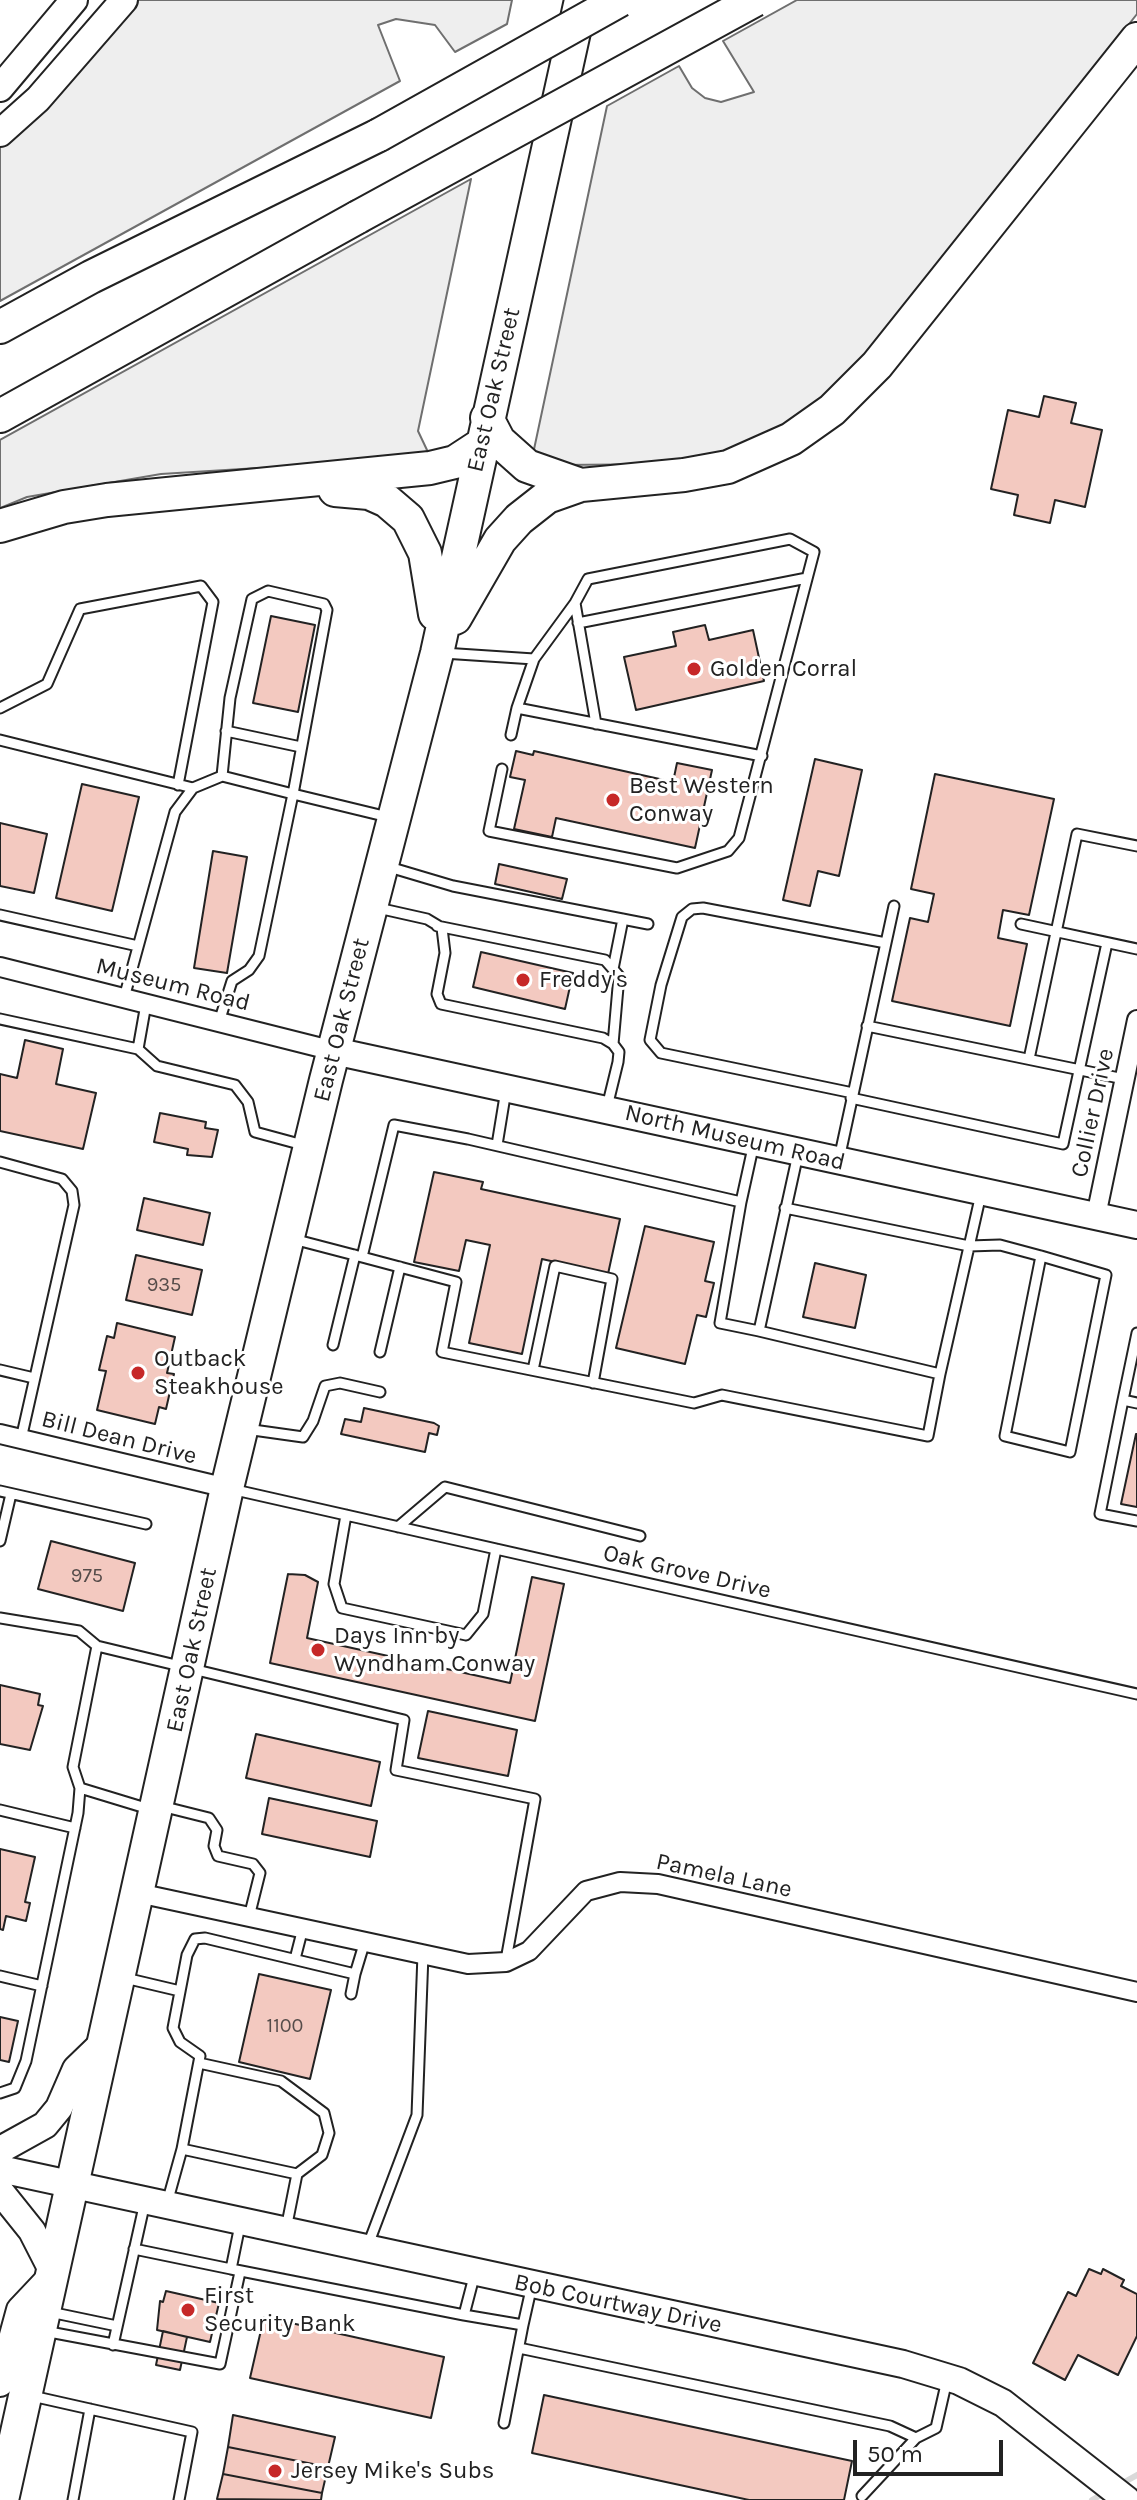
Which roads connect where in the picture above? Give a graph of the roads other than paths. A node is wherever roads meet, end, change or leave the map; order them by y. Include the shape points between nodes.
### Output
1 (74, 0) edge
2 (124, 0) edge
3 (581, 0) edge
4 (620, 0) edge
5 (755, 0) edge
6 (1137, 39) edge
7 (0, 88) edge
8 (0, 133) edge
9 (0, 327) edge
10 (0, 416) edge
11 (484, 432) junction
12 (581, 485) junction
13 (240, 487) junction
14 (0, 526) edge
15 (807, 578) junction
16 (575, 603) junction
17 (578, 623) junction
18 (437, 653) junction
19 (534, 659) junction
20 (0, 708) edge
21 (517, 708) junction
22 (596, 724) junction
23 (226, 731) junction
24 (511, 735) dead end
25 (0, 740) edge
26 (301, 747) junction
27 (762, 756) junction
28 (502, 769) dead end
29 (222, 776) junction
30 (178, 785) junction
31 (193, 788) junction
32 (293, 794) junction
33 (394, 818) junction
34 (1137, 846) edge
35 (382, 865) junction
36 (371, 906) junction
37 (894, 906) dead end
38 (0, 915) edge
39 (623, 919) junction
40 (648, 924) dead end
41 (1021, 924) dead end
42 (437, 926) junction
43 (1056, 932) junction
44 (886, 943) junction
45 (1107, 943) junction
46 (138, 946) junction
47 (1137, 949) edge
48 (0, 967) edge
49 (613, 969) junction
50 (124, 998) junction
51 (146, 1004) junction
52 (0, 1019) edge
53 (219, 1022) junction
54 (1137, 1024) edge
55 (867, 1026) junction
56 (613, 1044) junction
57 (138, 1049) junction
58 (334, 1051) junction
59 (1029, 1059) junction
60 (1078, 1070) junction
61 (1124, 1079) junction
62 (506, 1088) junction
63 (852, 1096) junction
64 (607, 1109) junction
65 (754, 1143) junction
66 (497, 1145) junction
67 (310, 1146) junction
68 (798, 1154) junction
69 (0, 1162) edge
70 (838, 1162) junction
71 (981, 1193) junction
72 (741, 1202) junction
73 (785, 1208) junction
74 (1096, 1216) junction
75 (1137, 1225) edge
76 (288, 1238) junction
77 (969, 1246) junction
78 (358, 1256) junction
79 (1041, 1256) junction
80 (400, 1267) junction
81 (759, 1331) junction
82 (1137, 1333) edge
83 (333, 1345) dead end
84 (380, 1352) dead end
85 (0, 1370) edge
86 (533, 1370) junction
87 (940, 1374) junction
88 (34, 1378) junction
89 (593, 1383) junction
90 (380, 1392) dead end
91 (1123, 1400) junction
92 (1137, 1403) edge
93 (242, 1428) junction
94 (0, 1434) edge
95 (21, 1439) junction
96 (227, 1488) junction
97 (0, 1491) edge
98 (11, 1494) junction
99 (346, 1515) junction
100 (1137, 1521) edge
101 (146, 1524) dead end
102 (398, 1527) junction
103 (640, 1536) dead end
104 (0, 1541) edge
105 (496, 1549) junction
106 (0, 1618) edge
107 (97, 1646) junction
108 (187, 1670) junction
109 (1137, 1694) edge
110 (80, 1788) junction
111 (157, 1808) junction
112 (0, 1810) edge
113 (75, 1828) junction
114 (138, 1893) junction
115 (249, 1917) junction
116 (303, 1928) junction
117 (365, 1941) junction
118 (423, 1954) junction
119 (295, 1959) junction
120 (506, 1962) junction
121 (355, 1974) junction
122 (0, 1976) edge
123 (120, 1977) junction
124 (42, 1986) junction
125 (180, 1991) junction
126 (1137, 1992) edge
127 (351, 1994) dead end
128 (106, 2040) junction
129 (199, 2063) junction
130 (0, 2093) edge
131 (182, 2149) junction
132 (0, 2150) edge
133 (0, 2169) edge
134 (297, 2174) junction
135 (74, 2187) junction
136 (0, 2191) edge
137 (156, 2204) junction
138 (241, 2223) junction
139 (286, 2232) junction
140 (134, 2249) junction
141 (366, 2250) junction
142 (236, 2271) junction
143 (475, 2273) junction
144 (54, 2274) junction
145 (532, 2285) junction
146 (464, 2315) junction
147 (44, 2321) junction
148 (523, 2325) junction
149 (117, 2326) junction
150 (113, 2345) junction
151 (519, 2348) junction
152 (947, 2377) junction
153 (13, 2389) edge
154 (90, 2409) junction
155 (504, 2423) dead end
156 (916, 2438) junction
157 (862, 2496) dead end
158 (2, 2500) edge
159 (73, 2500) edge
160 (179, 2500) edge
161 (1127, 2500) edge

1 - 7 street
2 - 8 street via 38,99
3 - 11 highway, East Oak Street
4 - 9 highway, bridge via 379,135
5 - 10 highway, bridge
6 - 12 highway via 877,365 822,419 728,467
11 - 12 highway via 527,466
11 - 13 highway via 455,462 430,468
11 - 18 highway, East Oak Street
12 - 18 highway via 547,497 500,540
13 - 14 highway via 107,500
13 - 18 highway via 353,491 387,501 400,511 417,532 431,575
15 - 16 lane via 814,552 790,539 588,579
15 - 17 lane
15 - 27 lane
16 - 17 lane
16 - 19 lane
17 - 22 lane
18 - 19 lane
18 - 33 highway, East Oak Street
19 - 21 lane
20 - 30 lane via 47,684 80,609 201,586 213,602
21 - 22 lane
21 - 24 lane
22 - 27 lane
23 - 26 lane
23 - 26 lane via 252,599 268,591 324,604 327,610
23 - 29 lane
25 - 30 lane
26 - 32 lane
27 - 28 lane via 739,838 728,851 677,868 489,831
29 - 31 lane
29 - 32 lane
30 - 31 lane
31 - 46 lane via 175,812
32 - 33 lane
32 - 53 lane via 259,956 232,981
33 - 35 highway, East Oak Street
34 - 43 lane via 1077,834
35 - 36 highway, East Oak Street
35 - 39 lane via 453,886
36 - 42 lane
36 - 58 highway, East Oak Street
37 - 44 lane
38 - 46 lane
39 - 40 lane
39 - 49 lane
41 - 43 lane
42 - 49 lane via 605,960
42 - 56 lane via 446,939 437,994 441,1004
43 - 45 lane
43 - 59 lane
44 - 55 lane
44 - 63 lane via 692,909 682,917 661,985 650,1040 661,1053
45 - 47 lane
45 - 60 lane
46 - 50 lane
48 - 50 street, Museum Road
49 - 56 lane via 619,976
50 - 51 street, Museum Road
51 - 53 street, Museum Road
51 - 57 lane
52 - 57 lane
53 - 58 street, Museum Road
54 - 61 street, Collier Drive
55 - 59 lane
55 - 63 lane
56 - 64 lane via 619,1052
57 - 67 lane via 157,1066 235,1085 248,1102 255,1132
58 - 62 street, North Museum Road
58 - 67 highway, East Oak Street
59 - 60 lane
60 - 61 lane
60 - 63 lane via 1063,1144
61 - 74 street, Collier Drive
62 - 64 street, North Museum Road
62 - 66 lane
63 - 70 lane
64 - 65 street, North Museum Road
65 - 68 street, North Museum Road
65 - 72 lane
66 - 72 lane
66 - 78 lane via 394,1125
67 - 76 highway, East Oak Street
68 - 70 street, North Museum Road
68 - 73 lane
69 - 88 lane via 62,1179 72,1191 74,1205
70 - 71 street, North Museum Road
71 - 74 street, North Museum Road
71 - 77 lane
72 - 81 lane via 720,1323
73 - 77 lane
73 - 81 lane
74 - 75 street, North Museum Road
76 - 78 lane
76 - 93 highway, East Oak Street
77 - 79 lane via 1000,1245
77 - 87 lane
78 - 80 lane
78 - 83 lane
79 - 79 lane via 1106,1275 1070,1452 1005,1436
80 - 84 lane
80 - 86 lane via 456,1282 442,1352
81 - 87 lane
82 - 91 lane
85 - 88 lane
86 - 89 lane
86 - 89 lane via 555,1266 612,1279
87 - 89 lane via 928,1436 722,1395 694,1403
88 - 95 lane
90 - 93 lane via 340,1383 325,1386 303,1437
91 - 92 lane
91 - 100 lane via 1100,1514
93 - 96 highway, East Oak Street
94 - 95 street, Bill Dean Drive
95 - 96 street, Bill Dean Drive
96 - 99 lane, Oak Grove Drive
96 - 108 highway, East Oak Street
97 - 98 lane
98 - 101 lane
98 - 104 lane
99 - 102 lane, Oak Grove Drive
99 - 105 lane via 334,1584 342,1608 466,1635 483,1614
102 - 103 lane via 445,1487
102 - 105 lane, Oak Grove Drive
105 - 109 lane, Oak Grove Drive
106 - 107 lane via 79,1631
107 - 108 lane
107 - 110 lane via 73,1767
108 - 111 highway, East Oak Street
108 - 120 lane via 404,1720 396,1770 535,1799
110 - 111 lane
110 - 113 lane
111 - 114 highway, East Oak Street
111 - 115 lane via 209,1818 217,1830 218,1856 253,1864 260,1873
112 - 113 lane
113 - 124 lane
114 - 115 street
114 - 123 highway, East Oak Street
115 - 116 street
116 - 117 street
116 - 119 lane
117 - 118 street
117 - 121 lane
118 - 120 street via 468,1964
118 - 141 lane via 417,2115
119 - 121 lane
119 - 125 lane via 195,1939
120 - 126 street, Pamela Lane via 529,1951 586,1891 658,1884
121 - 127 lane
122 - 124 lane
123 - 125 lane
123 - 128 highway, East Oak Street
124 - 130 lane via 26,2061 15,2088
125 - 129 lane via 173,2028 180,2042 200,2056
128 - 132 street via 76,2069 59,2108 45,2125
128 - 135 highway, East Oak Street
129 - 131 lane
129 - 134 lane via 281,2081 324,2113 329,2133 322,2155
131 - 134 lane
131 - 137 lane
133 - 135 street, Bob Courtway Drive
134 - 139 lane
135 - 137 street, Bob Courtway Drive
135 - 144 highway, East Oak Street
136 - 144 street via 32,2231
137 - 138 street, Bob Courtway Drive
137 - 140 lane
138 - 139 street, Bob Courtway Drive
138 - 142 lane
139 - 141 street, Bob Courtway Drive
140 - 142 lane
140 - 149 lane
141 - 143 street, Bob Courtway Drive
142 - 146 lane
142 - 150 lane via 220,2364
143 - 145 street, Bob Courtway Drive
143 - 146 lane
144 - 147 highway, East Oak Street
144 - 153 street, East Oak Street via 20,2310
145 - 148 lane
145 - 152 street, Bob Courtway Drive
146 - 148 lane
147 - 149 lane
147 - 150 lane
147 - 153 highway, East Oak Street
148 - 151 lane
149 - 150 lane
151 - 155 lane
151 - 156 lane via 890,2426
152 - 156 lane via 936,2428
152 - 161 street, Bob Courtway Drive via 1003,2403
153 - 154 lane
153 - 158 highway, East Oak Street
154 - 159 lane
154 - 160 lane via 192,2432
156 - 157 lane

